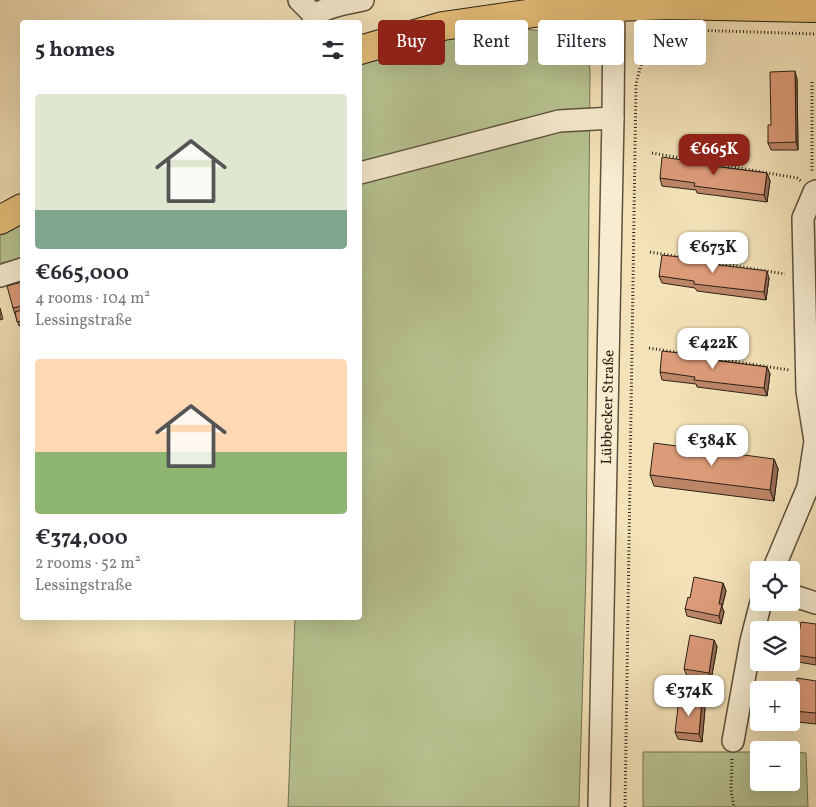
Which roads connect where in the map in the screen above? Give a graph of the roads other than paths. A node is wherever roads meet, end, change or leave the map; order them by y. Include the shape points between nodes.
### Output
1 (299, 0) edge
2 (363, 0) edge
3 (614, 3) edge
4 (816, 8) edge
5 (314, 19) edge
6 (362, 49) edge
7 (612, 118) junction
8 (362, 172) edge
9 (814, 186) edge
10 (20, 209) edge
11 (0, 220) edge
12 (20, 270) edge
13 (0, 276) edge
14 (816, 441) edge
15 (776, 561) edge
16 (800, 598) edge
17 (816, 602) edge
18 (759, 611) edge
19 (733, 741) road end
20 (599, 807) edge

1 - 5 street
2 - 5 street via 322,10
3 - 4 main road
3 - 6 main road via 443,26
3 - 7 street, Lübbecker Straße
7 - 8 street via 559,121
7 - 20 street, Lübbecker Straße
9 - 14 street via 803,218 807,391
10 - 11 main road
12 - 13 street
14 - 15 street via 808,487
16 - 17 street
18 - 19 street

